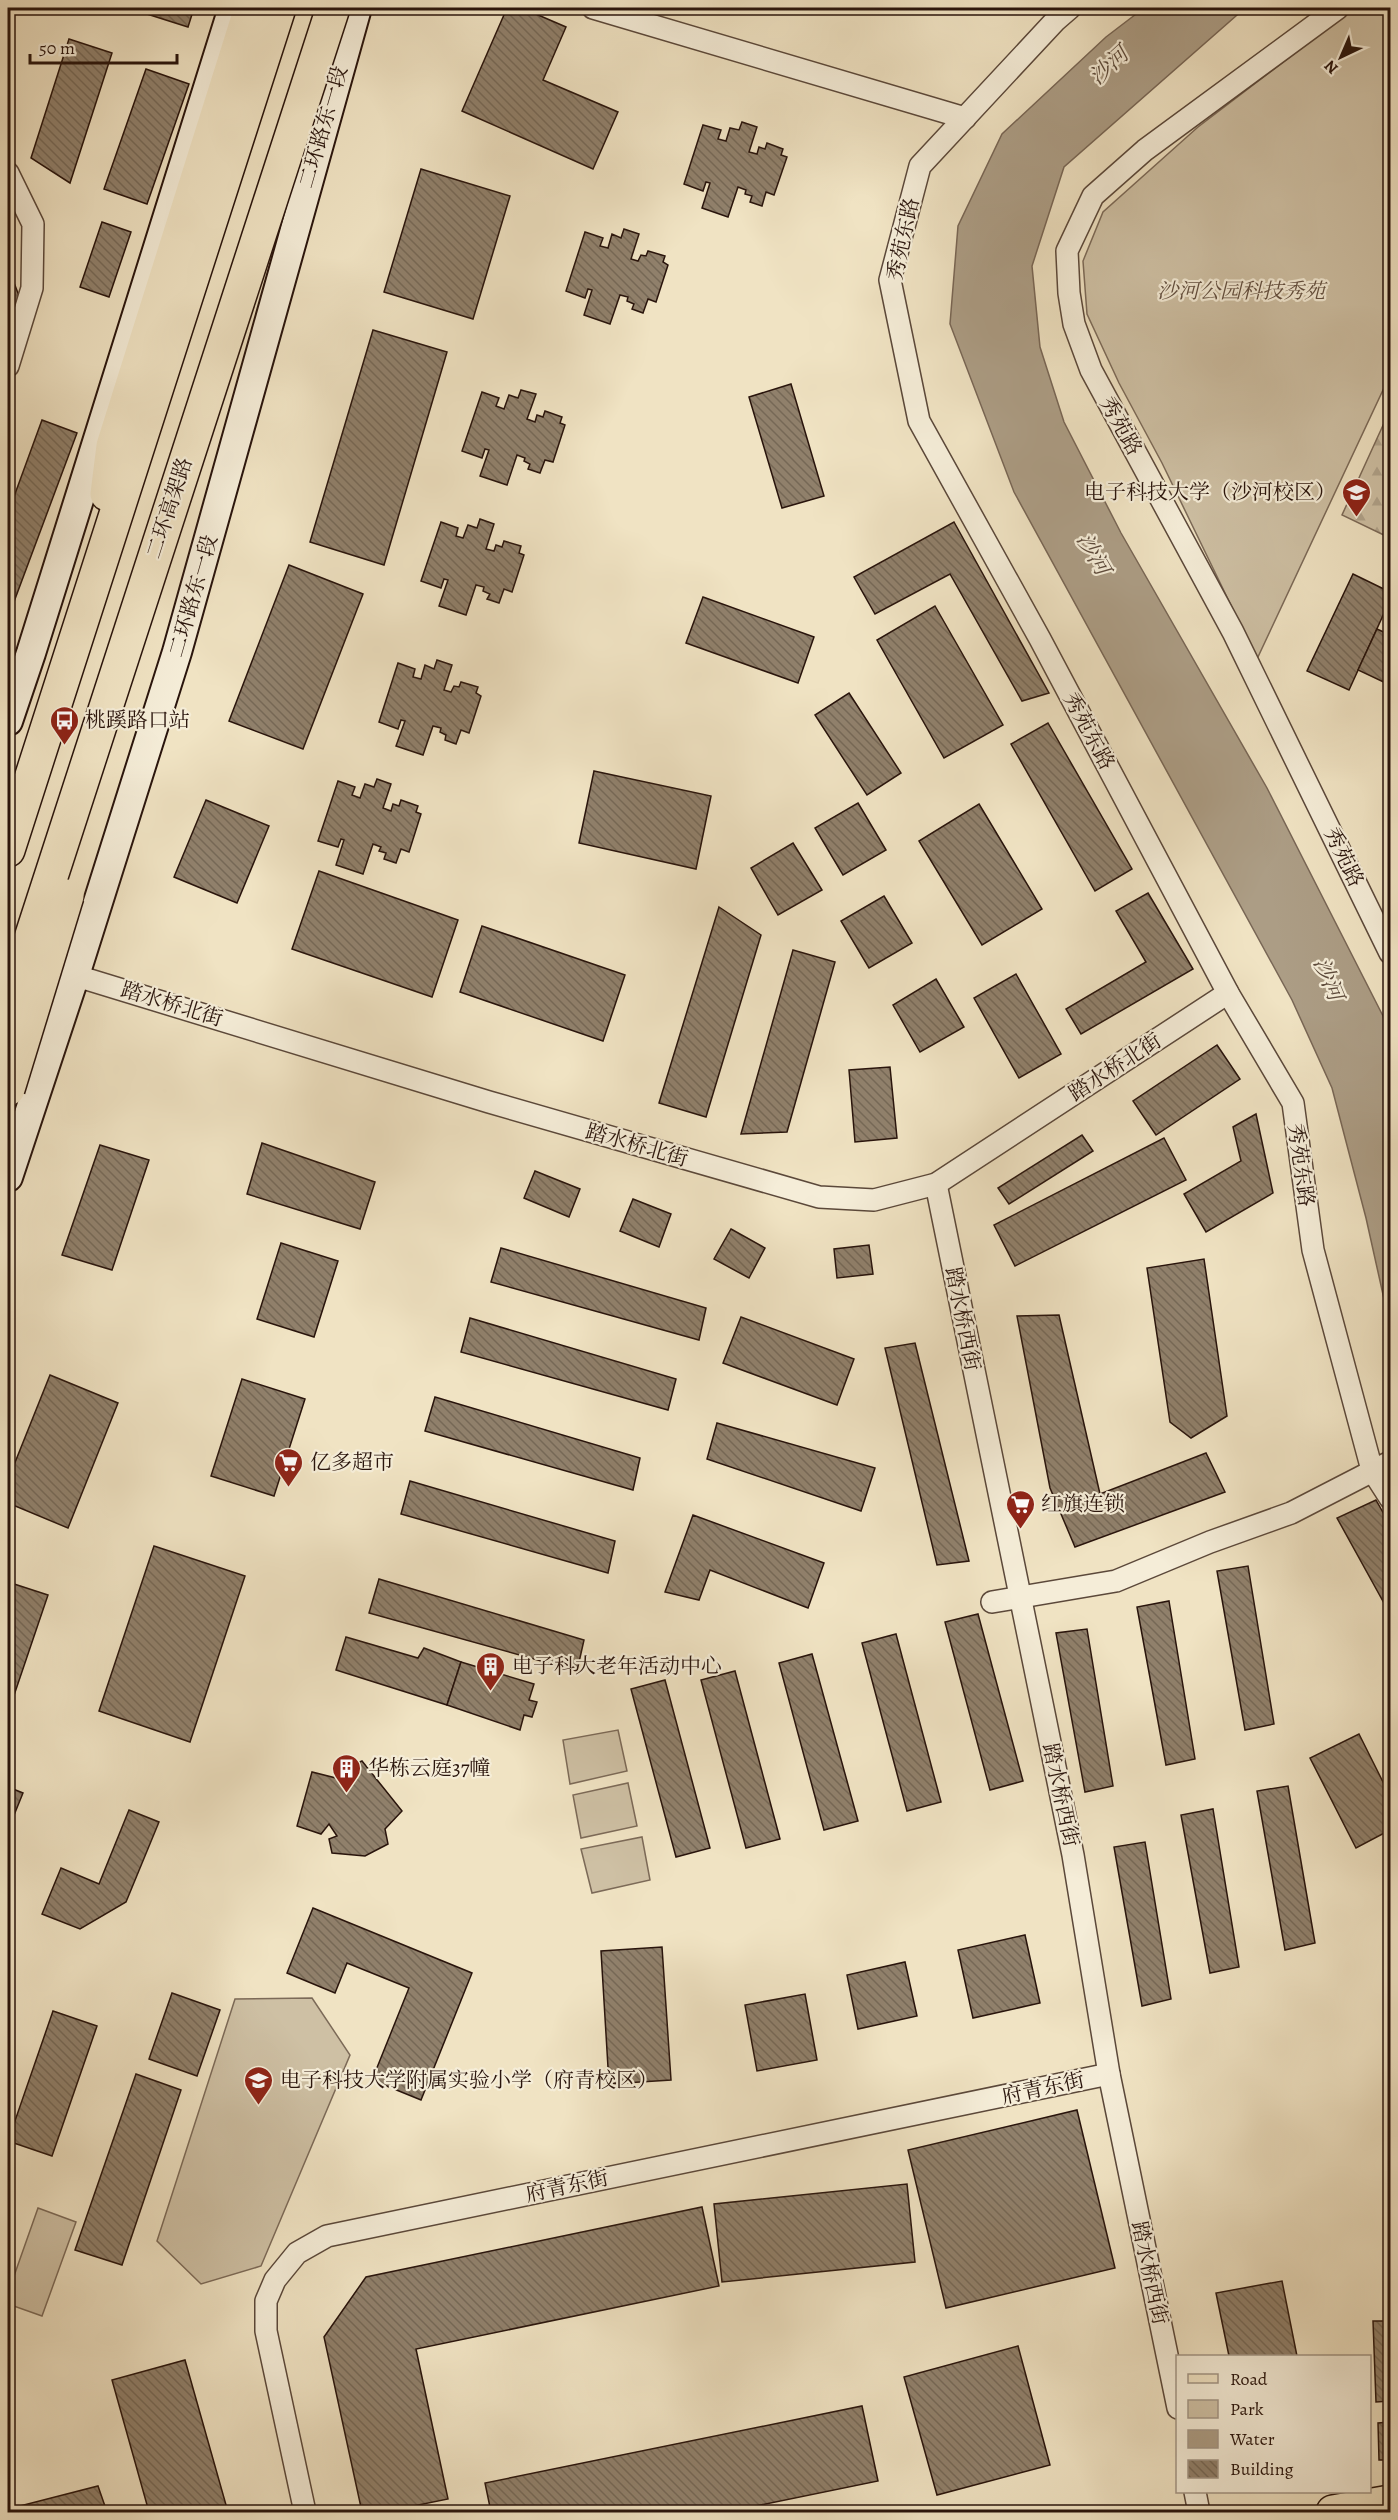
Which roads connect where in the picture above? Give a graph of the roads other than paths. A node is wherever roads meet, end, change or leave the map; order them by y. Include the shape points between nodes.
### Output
1 (233, 8) edge
2 (251, 8) edge
3 (279, 8) edge
4 (333, 8) edge
5 (357, 8) edge
6 (593, 8) edge
7 (1070, 8) edge
8 (1338, 8) edge
9 (965, 118) junction
10 (8, 173) edge
11 (8, 366) edge
12 (99, 567) junction
13 (135, 610) junction
14 (8, 721) edge
15 (37, 760) junction
16 (8, 811) edge
17 (8, 850) edge
18 (1390, 953) edge
19 (8, 955) edge
20 (75, 975) junction
21 (1228, 993) junction
22 (8, 1009) edge
23 (8, 1089) edge
24 (8, 1177) edge
25 (936, 1184) junction
26 (1381, 1466) edge
27 (1390, 1498) edge
28 (1019, 1598) junction
29 (992, 1602) dead end
30 (1109, 2074) junction
31 (1176, 2398) edge
32 (1195, 2493) edge
33 (1390, 2502) edge
34 (305, 2512) edge
35 (1199, 2512) edge
36 (1333, 2512) edge

1 - 14 main road
2 - 12 main road via 113,446
3 - 12 main road
4 - 13 main road, 二环高架路, bridge
5 - 20 main road, 二环路东一段 via 177,652
6 - 9 street
7 - 9 street, 秀苑东路
8 - 18 street, 秀苑路 via 1145,150 1093,196 1067,251 1069,293 1074,324 1091,370 1233,632
9 - 21 street, 秀苑东路 via 920,166 890,280 919,421
10 - 11 street via 33,224 32,288
12 - 15 main road
13 - 22 main road, 二环高架路, bridge
13 - 23 main road, bridge via 130,670 107,765
15 - 16 main road
15 - 17 main road
19 - 20 street, 踏水桥北街
20 - 24 main road, 二环路东一段
20 - 25 street, 踏水桥北街 via 489,1102 819,1197 874,1200
21 - 25 street, 踏水桥北街
21 - 26 street, 秀苑东路 via 1293,1103 1313,1250
25 - 28 street, 踏水桥西街
26 - 27 street, 秀苑东路
26 - 28 street via 1292,1513 1116,1581
28 - 29 street
28 - 30 street, 踏水桥西街 via 1073,1855
30 - 31 street, 踏水桥西街
30 - 34 street, 府青东街 via 327,2236 297,2253 275,2280 266,2301 266,2331
32 - 35 street
33 - 36 main road

